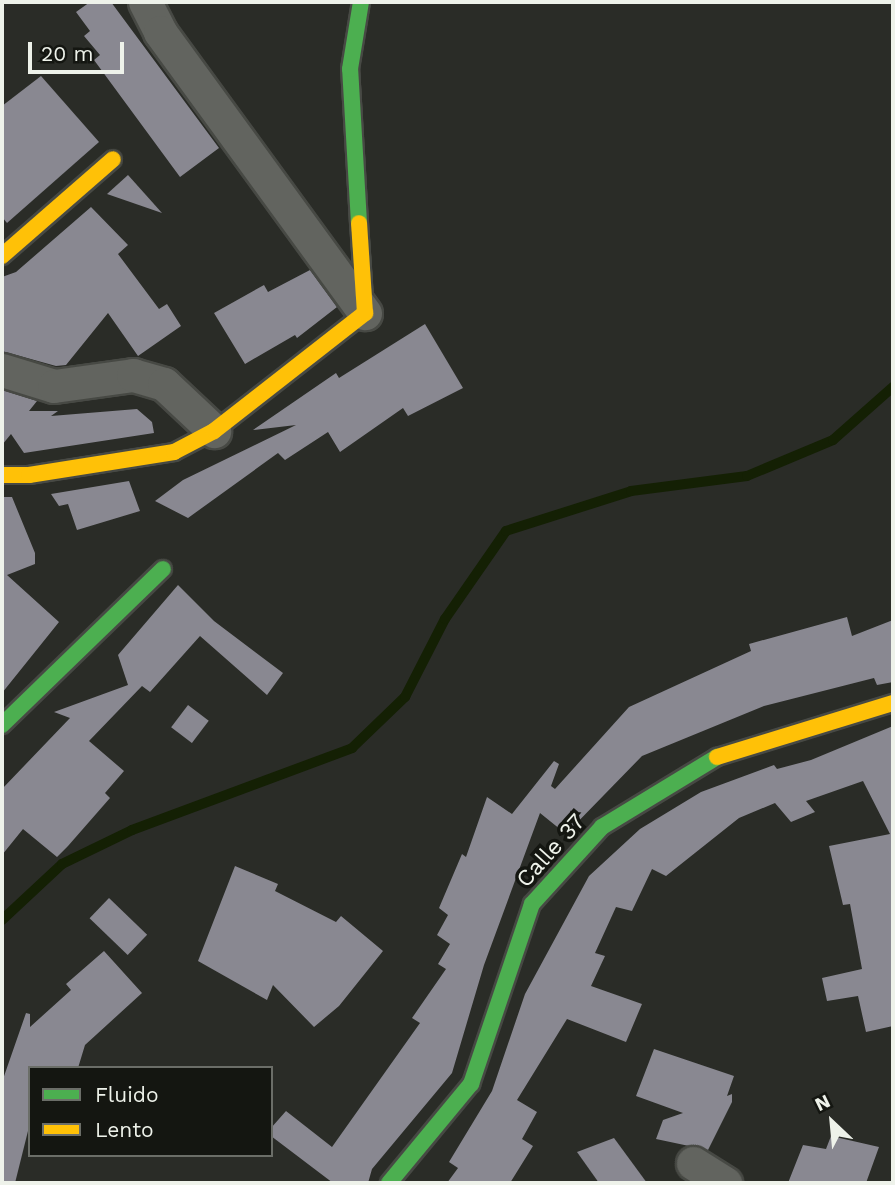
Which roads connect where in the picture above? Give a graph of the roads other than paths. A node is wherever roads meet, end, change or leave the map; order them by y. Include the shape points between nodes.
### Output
1 (145, 2) edge
2 (361, 2) edge
3 (113, 159) dead end
4 (2, 256) edge
5 (365, 313) junction
6 (2, 370) edge
7 (214, 431) junction
8 (2, 475) edge
9 (163, 569) dead end
10 (893, 703) edge
11 (2, 725) edge
12 (693, 1163) dead end
13 (389, 1183) edge
14 (725, 1183) edge

1 - 5 street via 160,32
2 - 5 street via 350,69
3 - 4 street
5 - 7 street
6 - 7 street via 54,386 133,376 164,384
7 - 8 street via 174,452
9 - 11 street
10 - 13 street, Calle 37 via 727,751 602,827 532,904 471,1084
12 - 14 street

